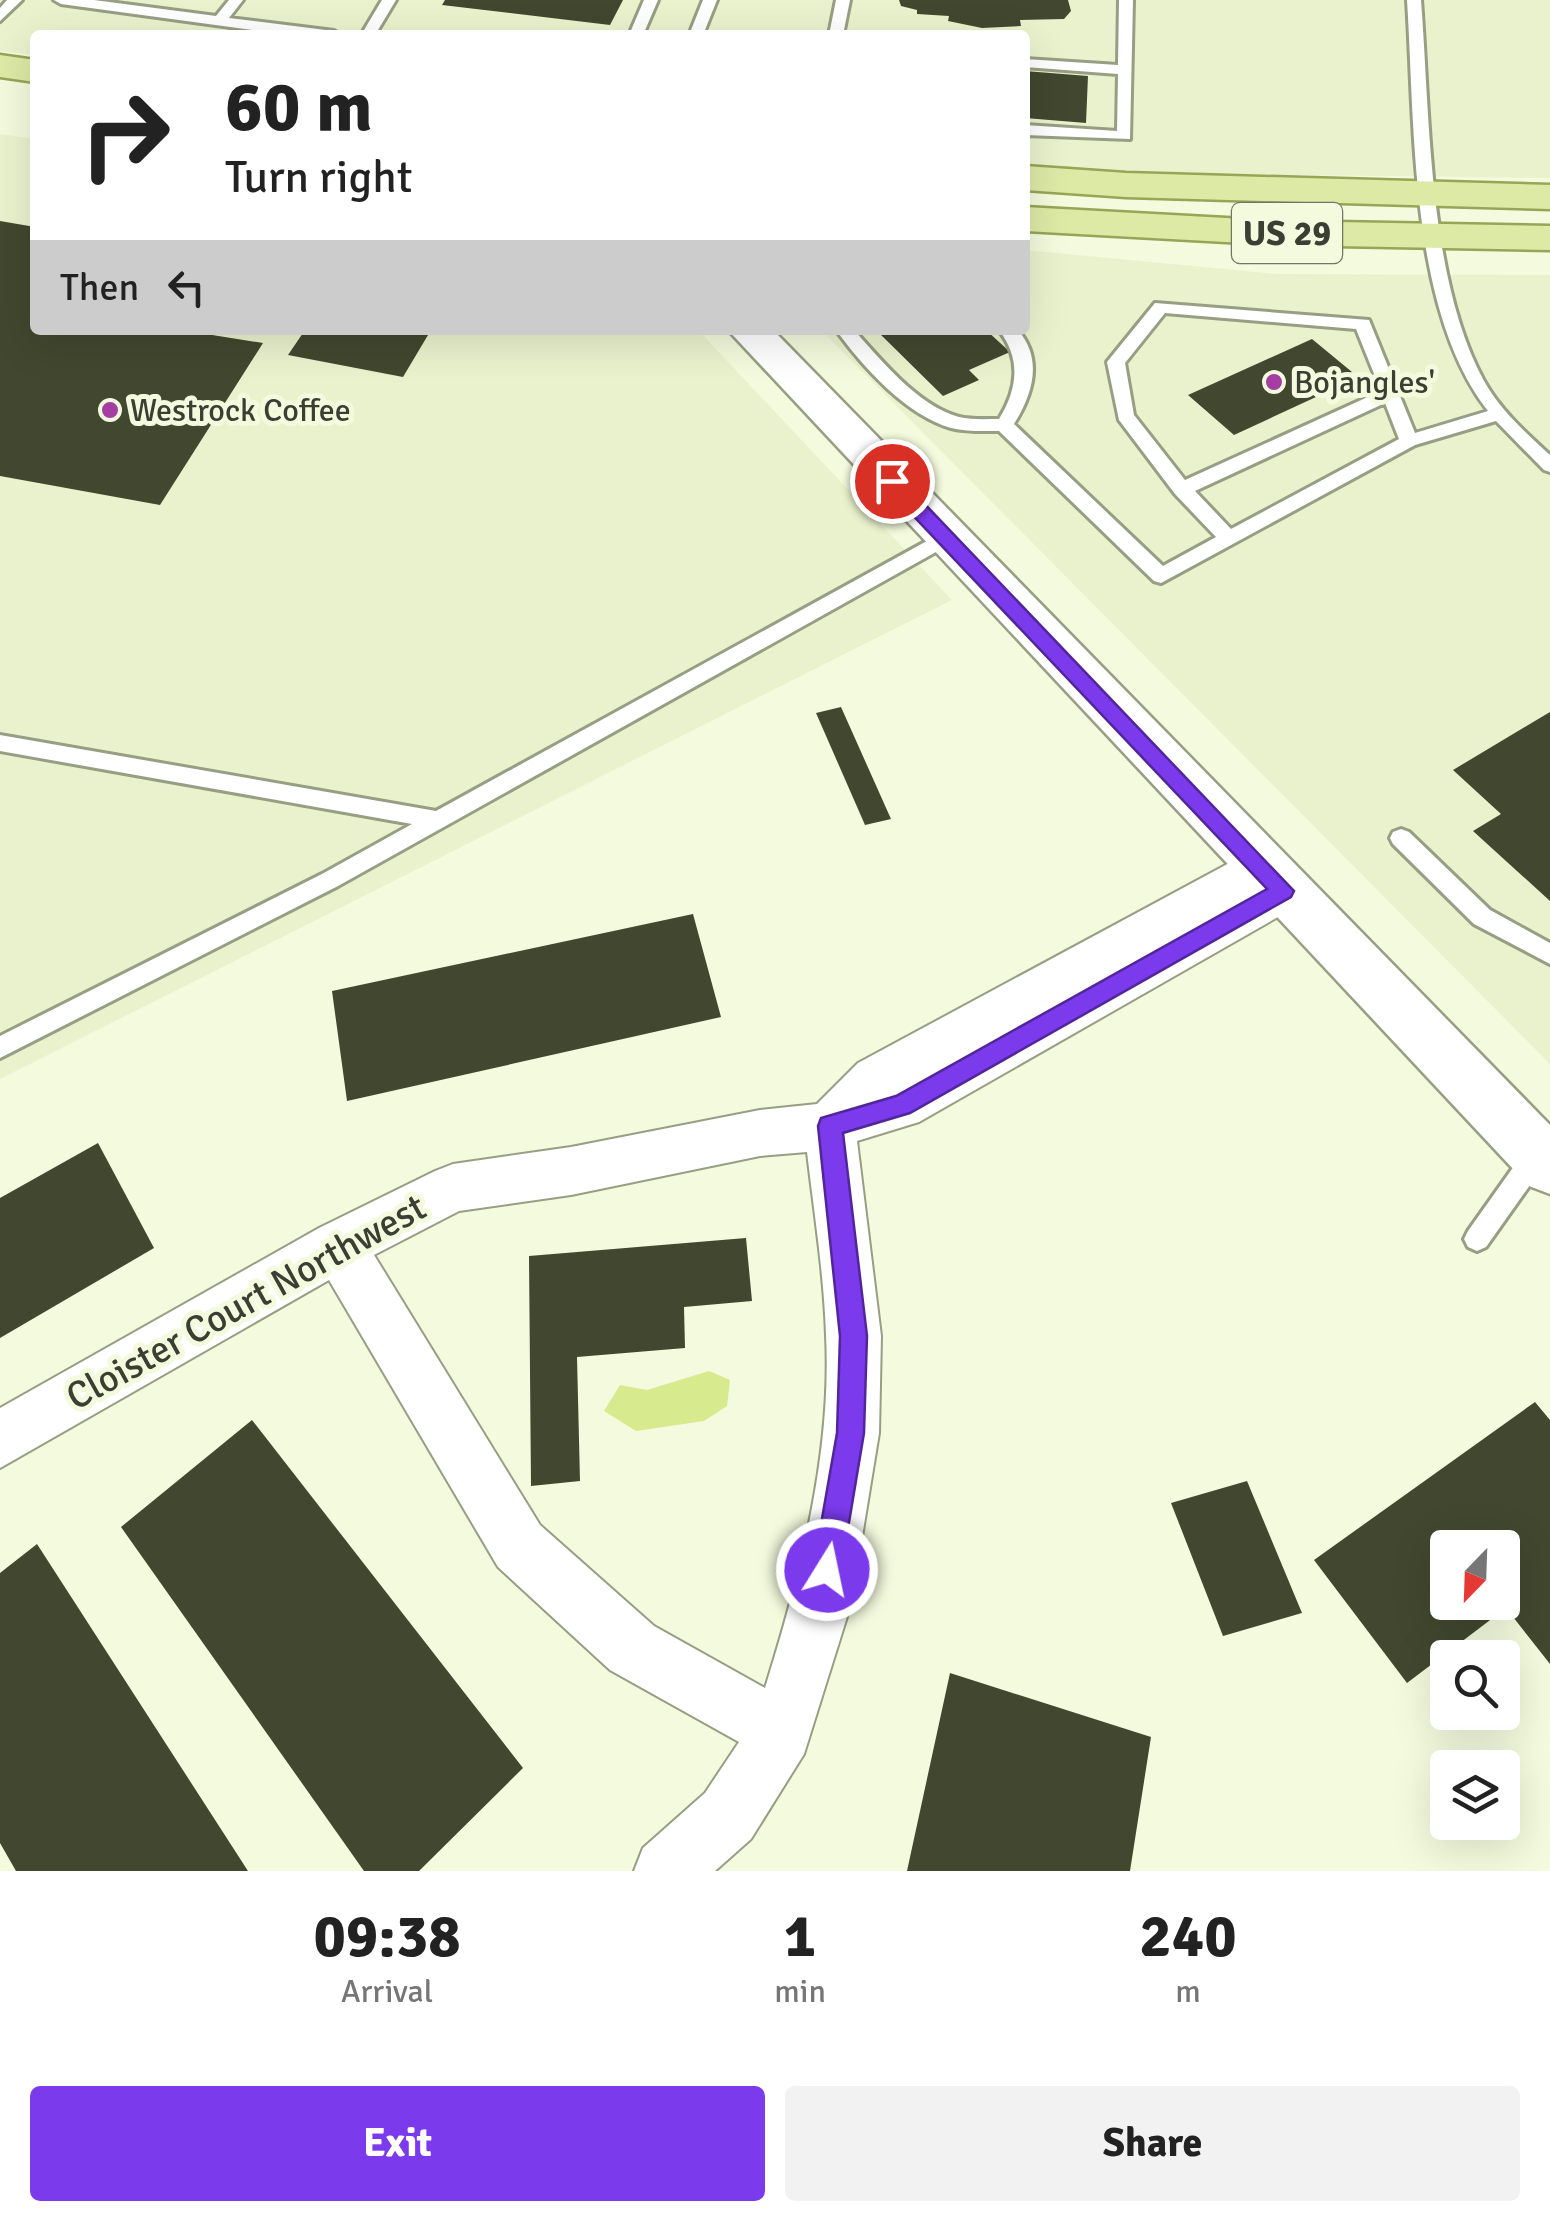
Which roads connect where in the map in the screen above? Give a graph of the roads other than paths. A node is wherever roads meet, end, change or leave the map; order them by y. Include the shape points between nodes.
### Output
1 (14, 0) edge
2 (61, 0) edge
3 (236, 0) edge
4 (389, 0) edge
5 (651, 0) edge
6 (710, 0) edge
7 (843, 0) edge
8 (1126, 0) edge
9 (1414, 0) edge
10 (0, 16) edge
11 (220, 20) junction
12 (280, 30) edge
13 (371, 30) edge
14 (638, 30) edge
15 (698, 30) edge
16 (837, 30) edge
17 (1030, 63) edge
18 (0, 66) edge
19 (30, 70) edge
20 (1126, 70) junction
21 (1030, 130) edge
22 (1030, 178) edge
23 (1427, 196) junction
24 (1550, 197) edge
25 (1030, 219) edge
26 (1431, 236) junction
27 (1550, 238) edge
28 (755, 335) edge
29 (850, 335) edge
30 (867, 335) edge
31 (1014, 335) edge
32 (908, 392) junction
33 (1390, 394) junction
34 (1500, 414) junction
35 (1004, 426) junction
36 (1409, 441) junction
37 (1550, 466) edge
38 (1182, 489) junction
39 (945, 538) junction
40 (1228, 539) junction
41 (0, 743) edge
42 (438, 820) junction
43 (1401, 838) dead end
44 (1271, 878) junction
45 (1550, 954) edge
46 (0, 1048) edge
47 (830, 1126) junction
48 (1544, 1160) edge
49 (1477, 1239) dead end
50 (338, 1246) junction
51 (0, 1440) edge
52 (782, 1732) junction
53 (666, 1871) edge

1 - 10 lane
2 - 11 lane
3 - 11 lane
4 - 13 lane
5 - 14 lane
6 - 15 lane
7 - 16 lane
8 - 20 lane
9 - 23 lane
11 - 12 lane
17 - 20 lane
18 - 19 main road
20 - 21 lane via 1125,136
22 - 23 main road, US 29
23 - 24 main road, US 29
23 - 26 lane
25 - 26 main road, US 29
26 - 27 main road, US 29
26 - 34 lane via 1456,334 1477,386
28 - 39 main road
29 - 32 lane
30 - 32 lane via 910,380
31 - 35 lane via 1026,375
32 - 35 lane via 951,422
33 - 36 lane
33 - 38 lane
33 - 38 lane via 1363,324 1162,307 1116,362 1125,416
34 - 36 lane
34 - 37 lane
35 - 40 lane via 1161,576
36 - 40 lane
38 - 40 lane
39 - 42 lane
39 - 44 main road
41 - 42 lane
42 - 46 lane
43 - 45 lane via 1482,917
44 - 47 street, Cloister Court Northwest via 901,1106
44 - 48 main road
47 - 50 street, Cloister Court Northwest via 453,1188
47 - 52 street via 854,1336 851,1433 820,1604
48 - 49 lane
50 - 51 street, Cloister Court Northwest
50 - 52 street via 519,1546 632,1648
52 - 53 street via 728,1816

